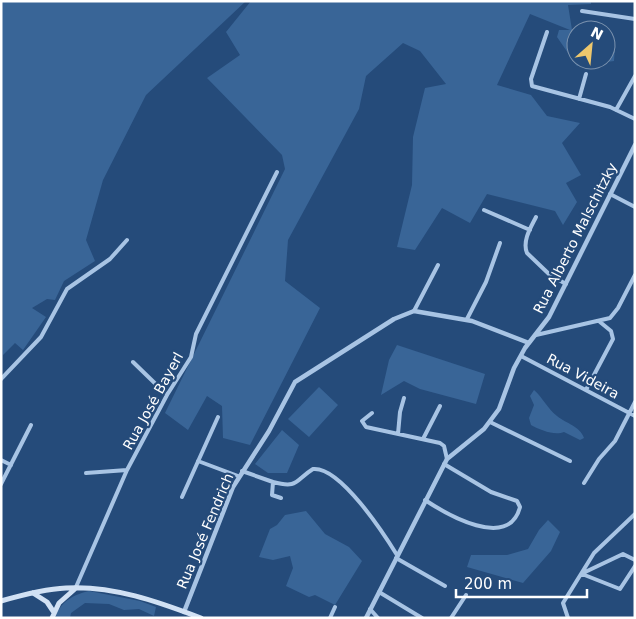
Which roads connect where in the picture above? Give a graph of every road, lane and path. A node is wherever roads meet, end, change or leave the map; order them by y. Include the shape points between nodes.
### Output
1 (582, 11) dead end
2 (635, 20) edge
3 (547, 32) dead end
4 (586, 74) dead end
5 (635, 76) edge
6 (578, 100) junction
7 (616, 110) junction
8 (635, 119) edge
9 (635, 146) edge
10 (277, 172) dead end
11 (610, 194) junction
12 (635, 207) edge
13 (484, 210) dead end
14 (536, 216) dead end
15 (530, 230) junction
16 (127, 240) dead end
17 (500, 243) dead end
18 (438, 266) dead end
19 (635, 275) edge
20 (566, 284) junction
21 (414, 312) junction
22 (467, 320) junction
23 (600, 322) junction
24 (536, 335) junction
25 (529, 343) junction
26 (521, 356) junction
27 (133, 362) dead end
28 (1, 379) edge
29 (586, 390) junction
30 (167, 395) junction
31 (404, 398) dead end
32 (635, 402) edge
33 (440, 406) dead end
34 (372, 413) dead end
35 (629, 413) junction
36 (635, 416) edge
37 (218, 417) dead end
38 (490, 422) junction
39 (31, 425) dead end
40 (398, 434) junction
41 (423, 439) junction
42 (1, 460) edge
43 (198, 461) junction
44 (570, 461) dead end
45 (446, 462) junction
46 (11, 465) junction
47 (127, 470) junction
48 (242, 471) junction
49 (86, 474) dead end
50 (238, 476) junction
51 (273, 482) junction
52 (584, 483) dead end
53 (1, 484) edge
54 (182, 497) dead end
55 (281, 498) dead end
56 (425, 500) junction
57 (635, 514) edge
58 (396, 556) junction
59 (635, 560) edge
60 (635, 566) edge
61 (582, 574) junction
62 (445, 586) dead end
63 (76, 588) junction
64 (379, 592) junction
65 (32, 593) junction
66 (466, 595) dead end
67 (1, 600) edge
68 (335, 607) dead end
69 (370, 609) junction
70 (53, 611) junction
71 (184, 612) junction
72 (52, 618) edge
73 (201, 618) edge
74 (330, 618) edge
75 (366, 618) edge
76 (378, 618) edge
77 (422, 618) edge
78 (451, 618) edge
79 (568, 618) edge

1 - 2 street
3 - 6 street via 531,78 532,86
4 - 6 street
5 - 7 street
6 - 7 street
7 - 8 street
9 - 11 street, Rua Alberto Malschitzky
10 - 30 street, Rua José Bayerl via 196,334 191,357
11 - 12 street
11 - 20 street, Rua Alberto Malschitzky
13 - 15 street
14 - 15 street
15 - 20 street via 525,243 527,253 550,275
16 - 28 street via 110,259 68,289 41,337
17 - 22 street
18 - 21 street
19 - 23 street via 616,312
20 - 24 street, Rua Alberto Malschitzky
21 - 22 street
21 - 48 street, Rua José Fendrich via 394,319 295,382
22 - 25 street
23 - 24 street
23 - 29 street via 611,331 613,339
24 - 25 street, Rua Alberto Malschitzky
25 - 26 street, Rua Alberto Malschitzky
26 - 29 street, Rua Videira
26 - 38 street, Rua Alberto Malschitzky via 510,377 504,401
27 - 30 street
29 - 35 street, Rua Videira
30 - 47 street, Rua José Bayerl
31 - 40 street
32 - 35 street
33 - 41 street
34 - 40 street via 363,418 364,426
35 - 36 street, Rua Videira
35 - 52 street via 615,441
37 - 43 street
38 - 44 street
38 - 45 street, Rua Alberto Malschitzky
39 - 46 street
40 - 41 street
41 - 45 street via 443,445
42 - 46 street
43 - 50 street
43 - 54 street
45 - 56 street, Rua Alberto Malschitzky
45 - 56 street via 491,492 518,502 519,511 503,526 488,528 453,517
46 - 53 street
47 - 49 street
47 - 63 street, Rua José Bayerl
48 - 50 street, Rua José Fendrich
48 - 51 street
50 - 71 street, Rua José Fendrich
51 - 55 street via 272,496
51 - 58 street via 293,484 313,469 323,470 366,509
56 - 58 street, Rua Alberto Malschitzky
57 - 61 street via 594,553
58 - 62 street
58 - 64 street, Rua Alberto Malschitzky
59 - 61 street via 623,554
60 - 61 street via 620,589
61 - 79 street via 563,603
63 - 65 main road
63 - 70 main road
63 - 71 main road via 128,594
64 - 69 street, Rua Alberto Malschitzky
64 - 77 street
65 - 67 main road
65 - 70 main road via 47,602
66 - 78 street
68 - 74 street
69 - 75 street, Rua Alberto Malschitzky
69 - 76 street
70 - 72 main road
71 - 73 main road

